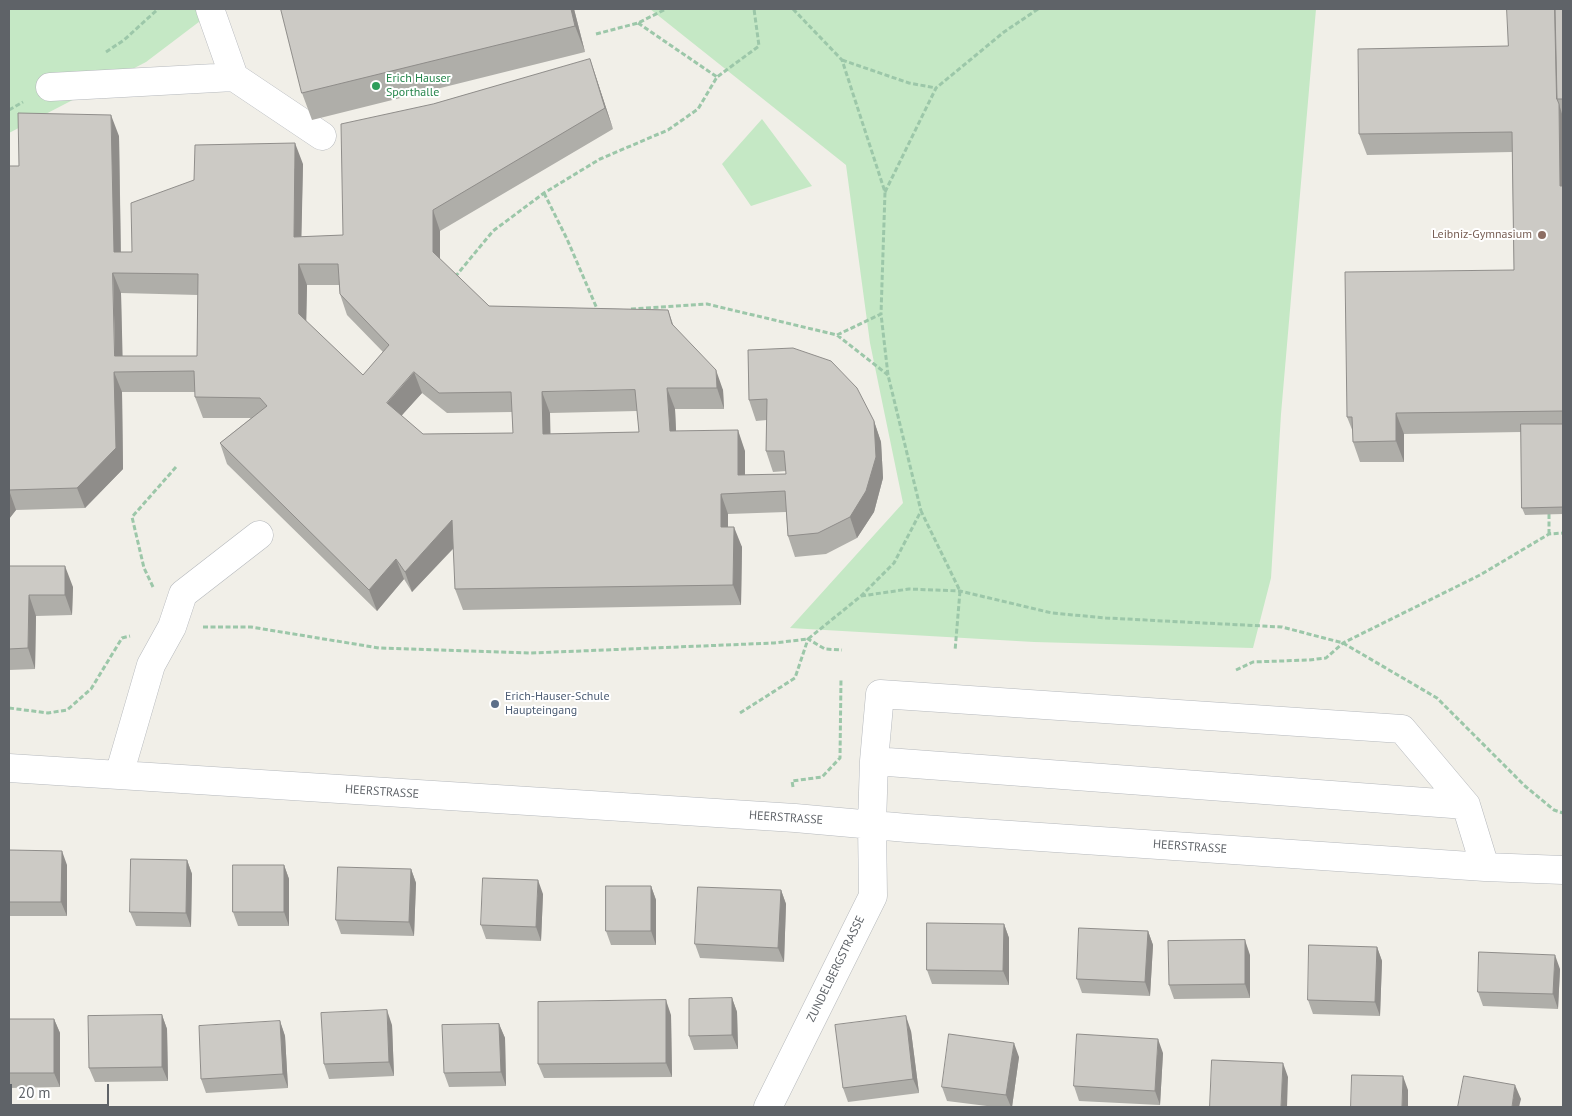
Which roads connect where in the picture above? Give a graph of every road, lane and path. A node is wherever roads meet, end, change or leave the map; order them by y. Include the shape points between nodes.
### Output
1 (210, 9) edge
2 (666, 9) edge
3 (754, 9) edge
4 (793, 9) edge
5 (1038, 9) edge
6 (638, 23) junction
7 (596, 34) dead end
8 (842, 60) junction
9 (234, 77) junction
10 (716, 77) junction
11 (50, 87) dead end
12 (936, 88) junction
13 (322, 136) dead end
14 (885, 192) junction
15 (544, 193) junction
16 (455, 278) edge
17 (628, 310) edge
18 (881, 314) junction
19 (598, 318) edge
20 (838, 335) junction
21 (888, 375) junction
22 (176, 467) dead end
23 (1549, 510) edge
24 (921, 511) junction
25 (1563, 533) edge
26 (1549, 534) junction
27 (259, 535) dead end
28 (960, 591) junction
29 (861, 596) junction
30 (172, 627) junction
31 (808, 639) junction
32 (1342, 643) junction
33 (842, 650) dead end
34 (955, 651) dead end
35 (1236, 670) dead end
36 (841, 678) dead end
37 (9, 708) edge
38 (740, 713) dead end
39 (874, 761) junction
40 (9, 768) edge
41 (119, 776) junction
42 (1466, 805) junction
43 (1563, 813) edge
44 (795, 818) junction
45 (872, 824) junction
46 (1485, 868) junction
47 (1563, 870) edge
48 (768, 1107) edge

1 - 9 street
2 - 6 path
3 - 10 path via 759,46
4 - 8 path
5 - 12 path via 1004,32
6 - 7 path
6 - 10 path
8 - 12 path via 909,83
8 - 14 path
9 - 11 street
9 - 13 street
10 - 15 path via 698,109 668,130 600,159
12 - 14 path
14 - 18 path
15 - 16 path via 493,231
15 - 19 path via 567,239
17 - 20 path via 707,304
18 - 20 path
18 - 21 path
20 - 21 path
21 - 24 path
22 - 30 path via 132,517 144,568
23 - 26 path
24 - 28 path
24 - 29 path via 894,563
25 - 26 path
26 - 32 path via 1480,575
27 - 30 street via 184,594
28 - 29 path via 909,589
28 - 32 path via 1052,613 1282,627
28 - 34 path
29 - 31 path
30 - 31 path via 251,627 379,648 532,652
30 - 37 path via 122,638 90,690 67,710 48,713
30 - 41 street via 151,665
31 - 33 path via 825,649
31 - 38 path via 795,678
32 - 35 path via 1326,658 1253,662
32 - 43 path via 1437,698 1525,786 1554,810
36 - 44 path via 840,758 822,776 792,781
39 - 42 street
39 - 42 street, ZUNDELBERGSTRASSE via 880,694 1402,729
39 - 45 street, ZUNDELBERGSTRASSE
40 - 41 street, HEERSTRASSE
41 - 44 street, HEERSTRASSE
42 - 46 street
44 - 45 street, HEERSTRASSE
45 - 46 street, HEERSTRASSE
45 - 48 street, ZUNDELBERGSTRASSE via 873,896
46 - 47 street, HEERSTRASSE

